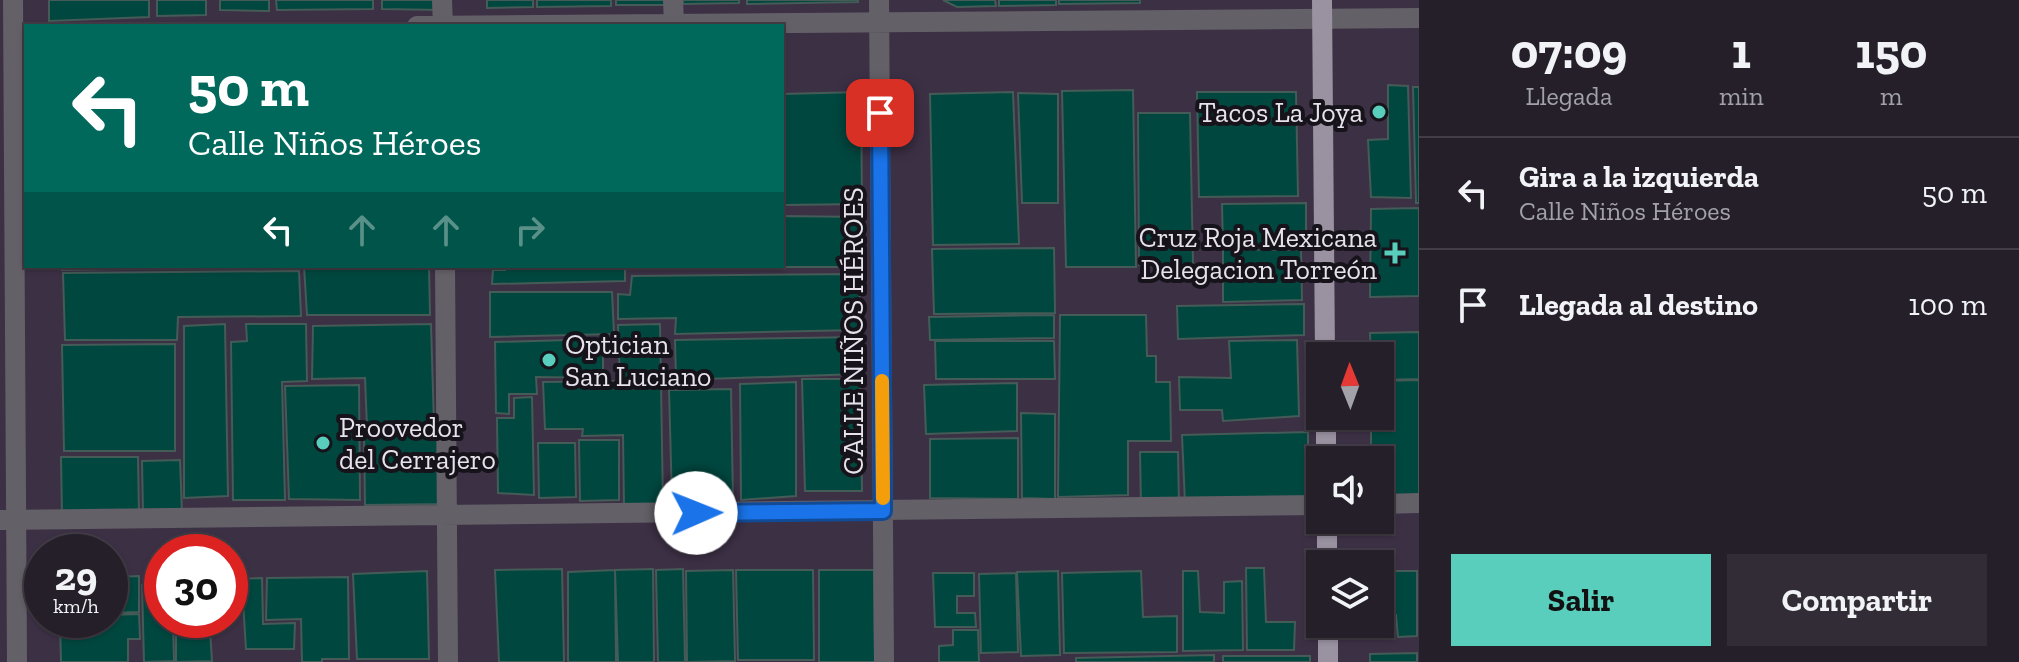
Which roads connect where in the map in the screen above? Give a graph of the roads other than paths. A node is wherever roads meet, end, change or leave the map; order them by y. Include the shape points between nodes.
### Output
1 (13, 0) edge
2 (442, 0) edge
3 (673, 0) edge
4 (879, 0) edge
5 (1322, 9) edge
6 (1419, 18) edge
7 (879, 22) junction
8 (443, 24) edge
9 (674, 24) joint
10 (13, 30) edge
11 (445, 268) edge
12 (1325, 342) edge
13 (1419, 503) edge
14 (1394, 504) edge
15 (1306, 505) edge
16 (883, 511) junction
17 (447, 515) junction
18 (8, 520) edge
19 (1328, 638) edge
20 (17, 662) edge
21 (448, 662) edge
22 (884, 662) edge
23 (1328, 662) edge

1 - 10 street
2 - 8 street
3 - 9 street
4 - 7 street, CALLE NIÑOS HÉROES
5 - 6 street
5 - 7 street
5 - 12 main road
7 - 9 street
7 - 16 street, CALLE NIÑOS HÉROES
10 - 18 street
11 - 17 street
13 - 14 street
15 - 16 street
16 - 17 street
16 - 22 street, CALLE NIÑOS HÉROES
17 - 18 street
17 - 21 street
18 - 20 street
19 - 23 main road

